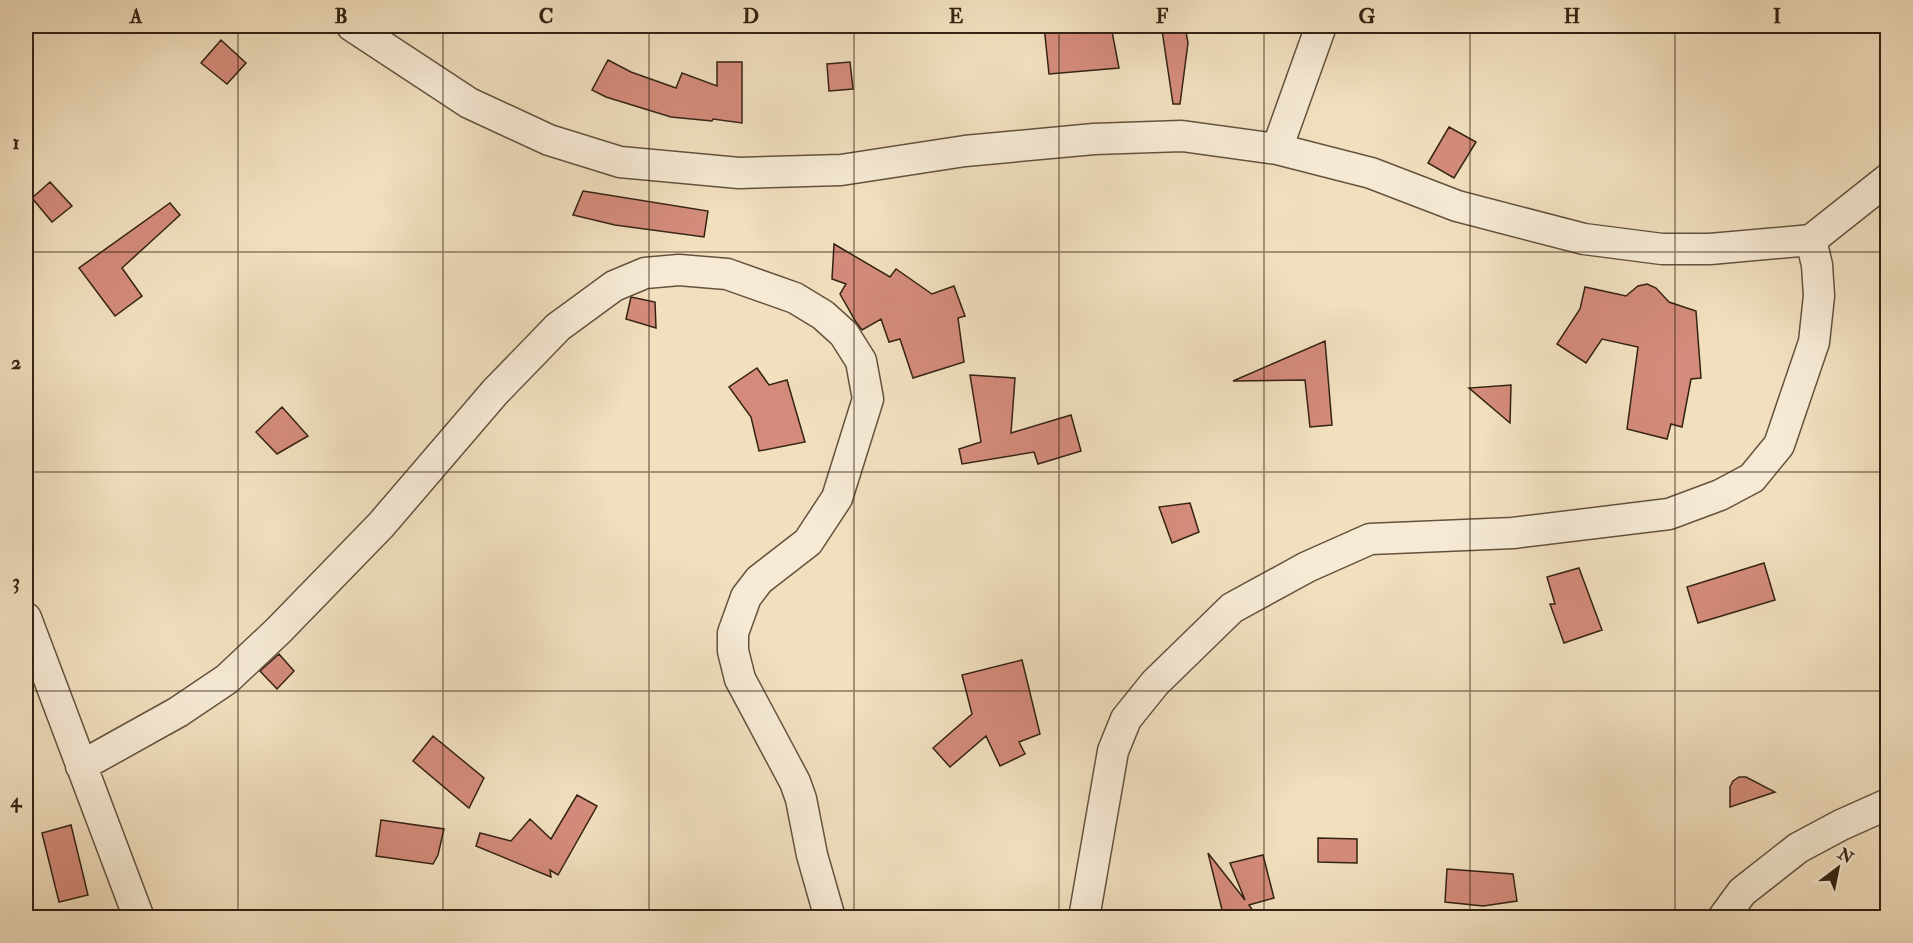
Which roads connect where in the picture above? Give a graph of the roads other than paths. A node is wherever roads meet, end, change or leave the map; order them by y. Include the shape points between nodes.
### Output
1 (352, 26) edge
2 (1321, 26) edge
3 (1276, 149) junction
4 (1887, 179) edge
5 (1810, 240) junction
6 (26, 618) edge
7 (81, 766) junction
8 (1887, 804) edge
9 (139, 918) edge
10 (830, 918) edge
11 (1084, 918) edge
12 (1723, 918) edge

1 - 3 street via 469,103 549,140 620,162 739,172 841,171 965,151 1094,139 1182,136
2 - 3 street
3 - 5 street via 1371,173 1457,206 1584,239 1662,249
4 - 5 street
5 - 11 street via 1819,296 1814,342 1779,445 1752,478 1669,514 1513,533 1370,540 1307,567 1232,608 1155,682 1126,720 1113,751
6 - 7 street
7 - 9 street
7 - 10 street via 178,712 235,671 381,525 495,392 558,327 614,286 645,273 679,270 727,274 795,298 823,315 844,334 861,361 868,399 837,498 825,519 808,542 759,580 746,597 733,633 740,679 801,799
8 - 12 street via 1798,848 1742,892

